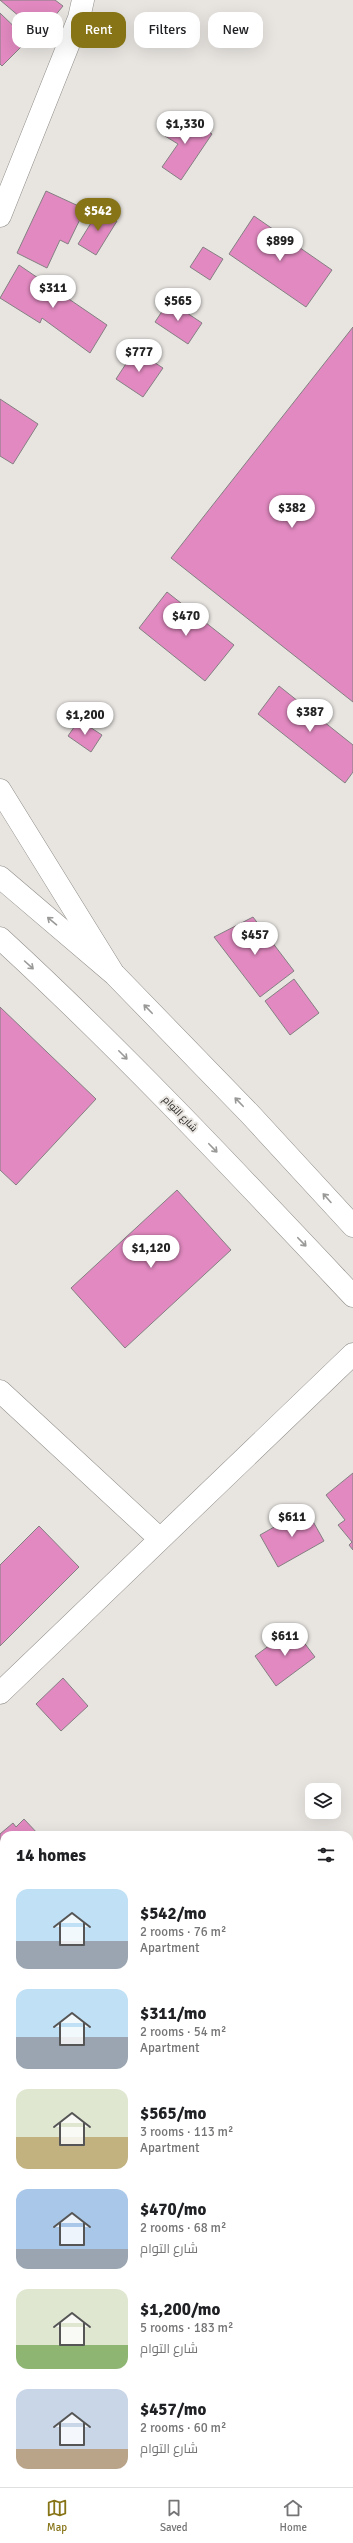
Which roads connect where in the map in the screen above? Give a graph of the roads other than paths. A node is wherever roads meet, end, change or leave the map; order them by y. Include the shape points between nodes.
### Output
1 (83, 0) edge
2 (0, 216) edge
3 (0, 790) edge
4 (0, 877) edge
5 (0, 938) edge
6 (115, 975) junction
7 (353, 1226) edge
8 (353, 1296) edge
9 (353, 1354) edge
10 (0, 1391) edge
11 (160, 1539) junction
12 (0, 1693) edge

1 - 2 street via 79,18
3 - 6 street
6 -> 4 street
5 -> 8 street, شارع التوام via 147,1079
7 -> 6 street via 250,1113
9 - 11 street
10 - 11 street
11 - 12 street

